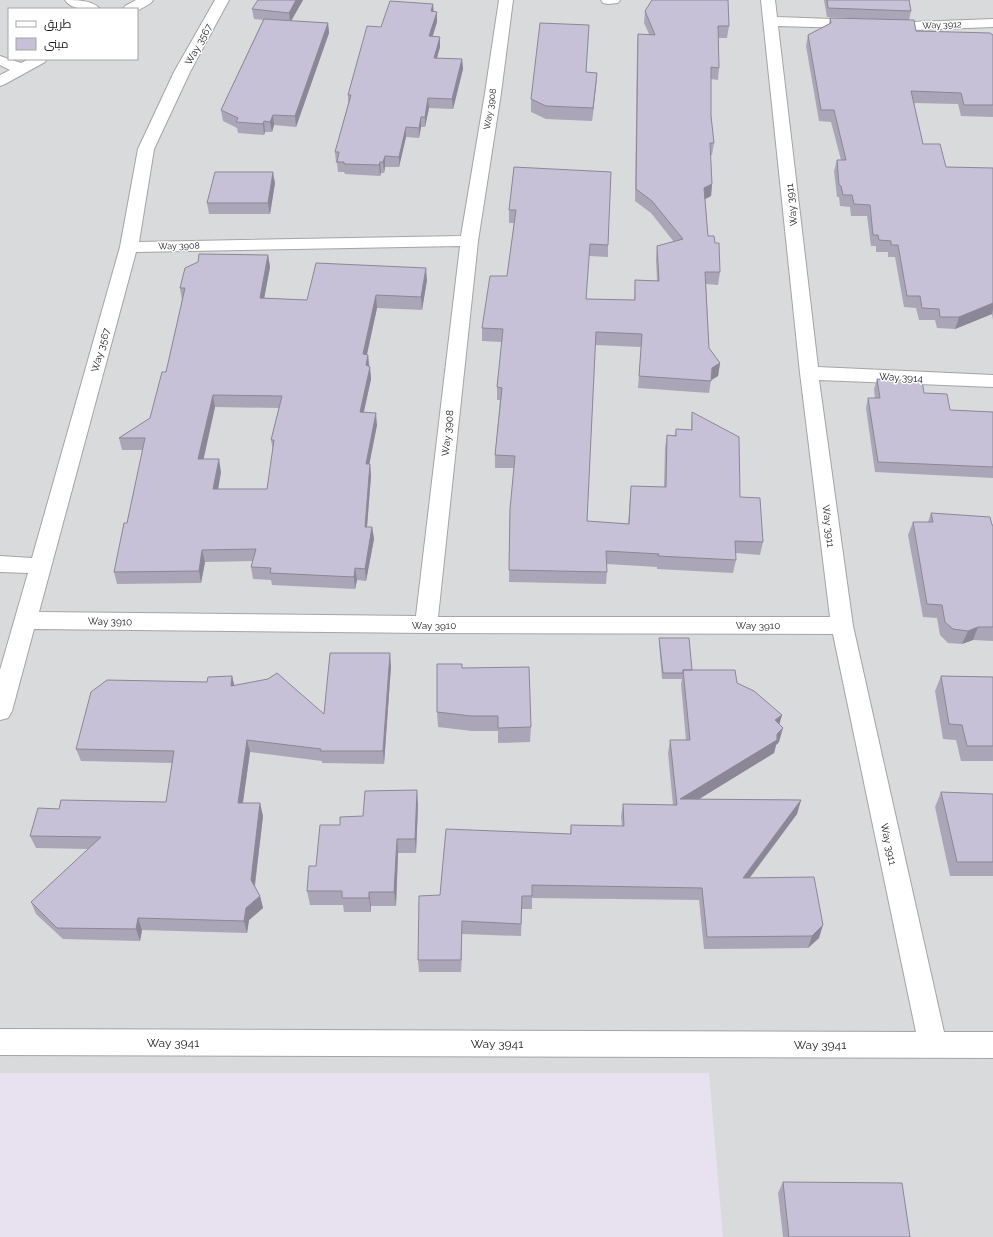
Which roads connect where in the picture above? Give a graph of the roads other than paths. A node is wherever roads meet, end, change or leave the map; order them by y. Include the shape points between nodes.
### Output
1 (75, 0) edge
2 (146, 0) edge
3 (222, 0) edge
4 (506, 0) edge
5 (608, 0) edge
6 (613, 0) edge
7 (768, 0) edge
8 (91, 8) edge
9 (132, 8) edge
10 (770, 21) junction
11 (993, 23) edge
12 (0, 60) edge
13 (38, 60) edge
14 (21, 69) junction
15 (0, 81) edge
16 (469, 241) junction
17 (129, 246) junction
18 (809, 373) junction
19 (993, 381) edge
20 (0, 564) edge
21 (41, 566) junction
22 (26, 620) junction
23 (426, 625) junction
24 (842, 626) junction
25 (0, 711) edge
26 (0, 1042) edge
27 (993, 1045) edge
28 (933, 1046) junction

1 - 8 street
2 - 9 street
3 - 17 street, Way 3567 via 182,72 146,149
4 - 16 street, Way 3908
5 - 6 street
7 - 10 street, Way 3911
10 - 11 street, Way 3912 via 913,26
10 - 18 street, Way 3911
12 - 14 street
13 - 14 street
14 - 15 street
16 - 17 street, Way 3908
16 - 23 street, Way 3908
17 - 21 street, Way 3567
18 - 19 street, Way 3914
18 - 24 street, Way 3911
20 - 21 street
21 - 22 street, Way 3567
22 - 23 street, Way 3910
22 - 25 street, Way 3567
23 - 24 street, Way 3910
24 - 28 street, Way 3911
26 - 28 street, Way 3941
27 - 28 street, Way 3941

